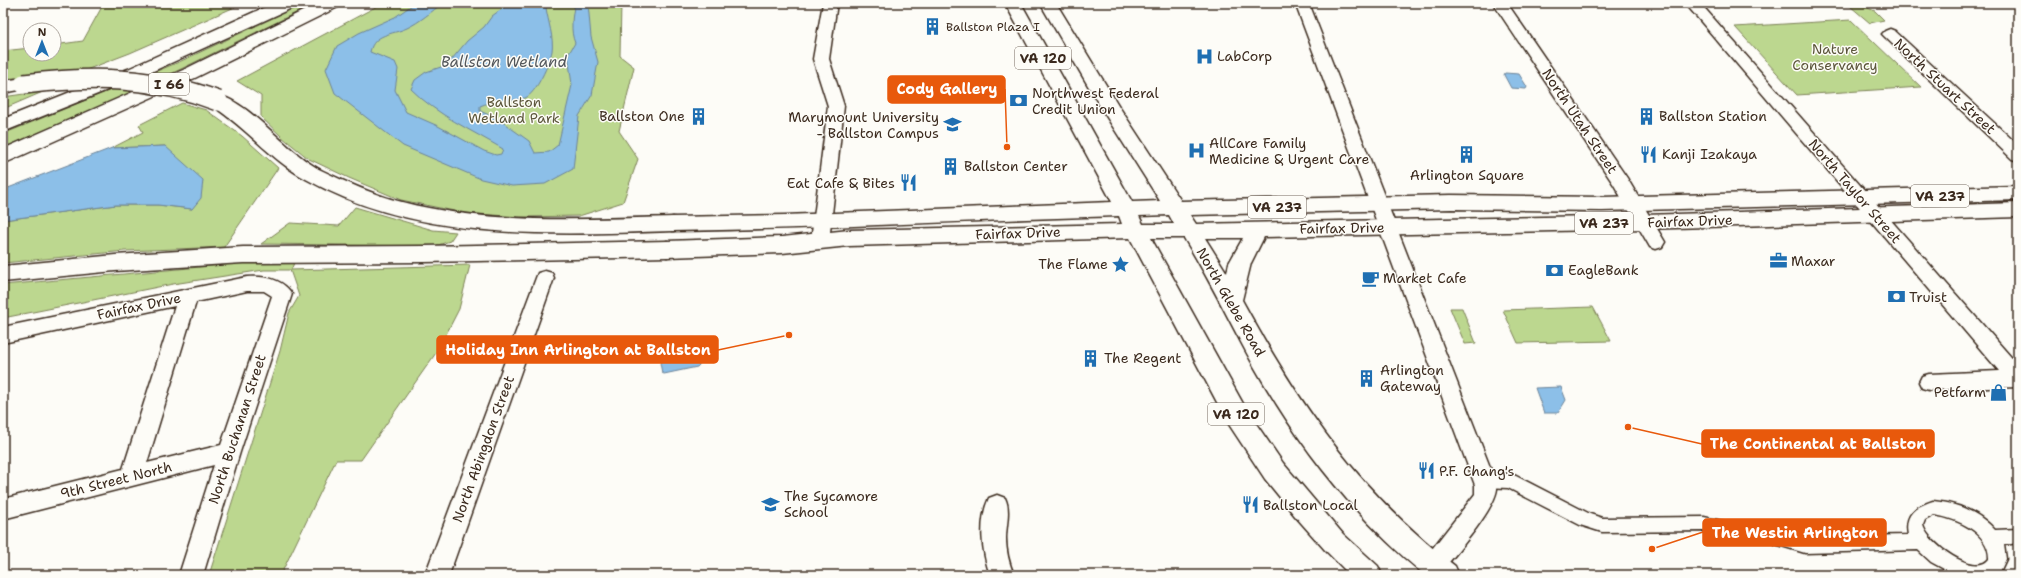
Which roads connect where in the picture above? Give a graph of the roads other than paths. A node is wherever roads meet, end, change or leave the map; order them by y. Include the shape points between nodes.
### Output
1 (288, 3) edge
2 (332, 3) edge
3 (830, 3) edge
4 (1013, 3) edge
5 (1048, 3) edge
6 (1302, 3) edge
7 (1500, 3) edge
8 (1692, 3) edge
9 (1890, 34) dead end
10 (3, 87) edge
11 (3, 126) edge
12 (2018, 155) edge
13 (3, 158) edge
14 (2018, 193) edge
15 (1862, 198) junction
16 (1633, 203) junction
17 (1378, 205) junction
18 (1175, 208) junction
19 (1126, 210) junction
20 (2018, 210) edge
21 (1877, 215) junction
22 (823, 220) junction
23 (1644, 222) junction
24 (1387, 227) junction
25 (1258, 230) junction
26 (1137, 231) junction
27 (1189, 231) junction
28 (820, 241) junction
29 (1656, 242) dead end
30 (3, 274) edge
31 (545, 278) dead end
32 (274, 286) joint
33 (188, 296) junction
34 (1230, 299) junction
35 (3, 335) edge
36 (2018, 379) edge
37 (1929, 382) dead end
38 (229, 452) junction
39 (132, 476) junction
40 (1484, 480) junction
41 (997, 505) dead end
42 (3, 508) edge
43 (1748, 530) dead end
44 (2018, 536) edge
45 (1991, 538) junction
46 (1781, 539) dead end
47 (1921, 542) junction
48 (1439, 570) edge
49 (1980, 574) edge
50 (191, 575) edge
51 (437, 575) edge
52 (1002, 575) edge
53 (1368, 575) edge

1 - 11 main road, I 66 via 134,73
2 - 13 main road, I 66 via 196,72
3 - 22 street via 821,59 836,106
4 - 19 main road, VA 120
5 - 18 main road, North Glebe Road / VA 120
6 - 17 street
7 - 16 street, North Utah Street
8 - 15 street, North Taylor Street
9 - 12 street, North Stuart Street
10 - 22 main road, Fairfax Drive, bridge via 74,79 131,80 174,86 218,101 242,116 276,148 312,174 352,193 406,210 452,219 524,227
14 - 15 main road, Fairfax Drive / VA 237
15 - 16 main road, Fairfax Drive / VA 237
15 - 21 street, North Taylor Street
16 - 17 main road, Fairfax Drive / VA 237 via 1472,202
16 - 23 street, North Utah Street
17 - 18 main road, Fairfax Drive / VA 237
17 - 24 street
18 - 19 main road, Fairfax Drive
18 - 27 main road, North Glebe Road / VA 120
19 - 22 main road, Fairfax Drive via 1000,212
19 - 26 main road, VA 120
20 - 21 main road, Fairfax Drive / VA 237
21 - 23 main road, Fairfax Drive / VA 237
21 - 36 street, North Taylor Street
22 - 28 street
23 - 24 main road, Fairfax Drive / VA 237
23 - 29 street, North Utah Street
24 - 25 main road, Fairfax Drive / VA 237
24 - 40 street
25 - 27 main road, Fairfax Drive / VA 237
25 - 34 main road via 1240,263
26 - 27 main road, Fairfax Drive / VA 237
26 - 28 main road, Fairfax Drive via 849,238
26 - 53 main road, VA 120 via 1215,376 1256,445 1304,508
27 - 34 main road, North Glebe Road / VA 120
28 - 30 main road, Fairfax Drive via 782,245 667,249 243,255 115,263
31 - 51 street, North Abingdon Street
32 - 33 street, Fairfax Drive via 264,283 247,284
32 - 38 street, North Buchanan Street via 282,294
33 - 35 street, Fairfax Drive
33 - 39 street
34 - 48 main road, North Glebe Road / VA 120 via 1265,362 1322,451 1367,504 1407,544
36 - 37 street
38 - 39 street, 9th Street North
38 - 50 street, North Buchanan Street
39 - 42 street, 9th Street North
40 - 43 street via 1510,481 1586,520 1602,525 1704,524 1735,531
40 - 48 street via 1486,496
41 - 52 street via 995,558
44 - 45 street
45 - 47 street via 1970,519 1956,512 1933,508 1923,511 1914,523
45 - 49 street via 1998,549 1999,560 1994,568
46 - 47 street via 1805,545
47 - 49 street via 1939,560 1951,567

